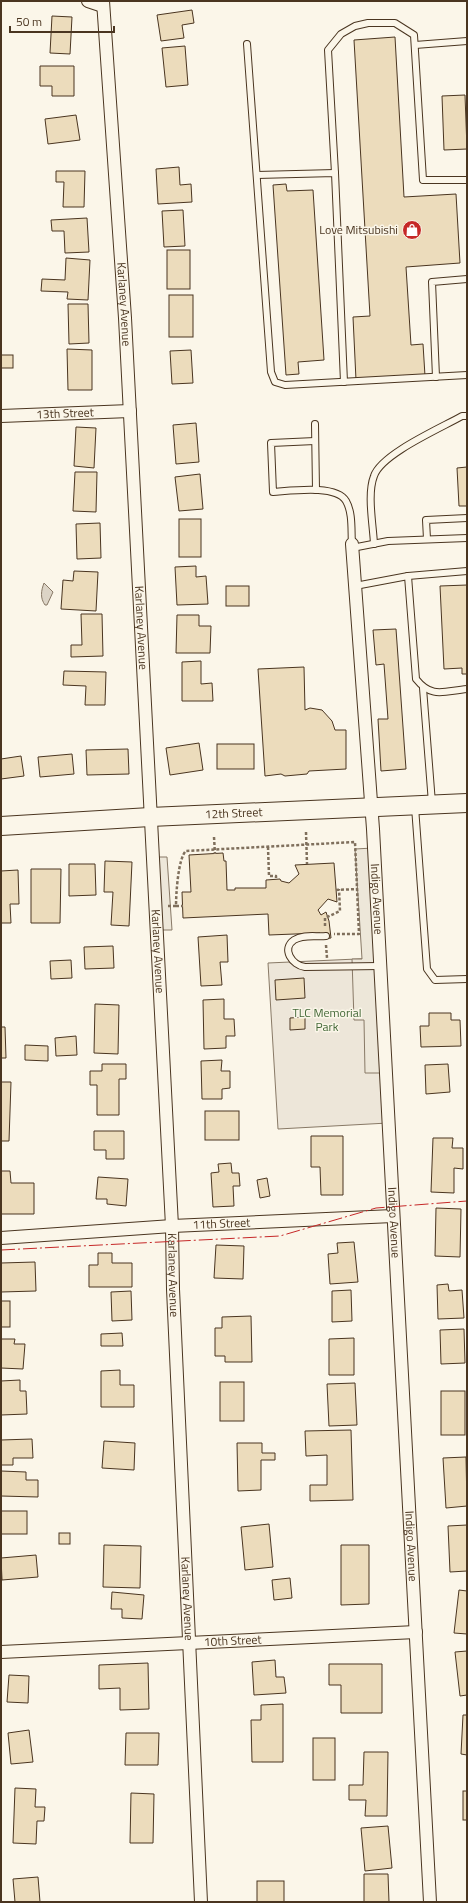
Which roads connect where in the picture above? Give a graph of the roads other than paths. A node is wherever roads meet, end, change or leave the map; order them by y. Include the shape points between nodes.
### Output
1 (88, 1) edge
2 (103, 4) edge
3 (467, 41) edge
4 (247, 44) dead end
5 (415, 44) junction
6 (335, 173) junction
7 (257, 175) junction
8 (467, 180) edge
9 (467, 279) edge
10 (467, 375) edge
11 (436, 377) junction
12 (344, 382) junction
13 (130, 411) junction
14 (1, 416) edge
15 (467, 416) edge
16 (315, 424) dead end
17 (315, 441) junction
18 (316, 490) junction
19 (467, 518) edge
20 (467, 538) edge
21 (427, 539) junction
22 (374, 544) junction
23 (352, 546) junction
24 (467, 571) edge
25 (408, 576) junction
26 (355, 586) junction
27 (423, 688) junction
28 (467, 689) edge
29 (467, 803) edge
30 (423, 805) junction
31 (371, 808) junction
32 (150, 817) junction
33 (1, 826) edge
34 (326, 936) road end
35 (380, 966) junction
36 (467, 978) edge
37 (394, 1216) junction
38 (172, 1226) junction
39 (1, 1238) edge
40 (416, 1632) junction
41 (189, 1644) junction
42 (1, 1652) edge
43 (201, 1902) edge
44 (430, 1902) edge

1 - 2 street
2 - 13 street, Karlaney Avenue
3 - 5 lane
4 - 7 lane
5 - 6 lane via 414,35 395,24 368,23 340,34 328,50
5 - 8 lane via 423,180
6 - 7 lane
6 - 12 lane
7 - 12 lane via 271,372 275,382 285,385
9 - 11 lane via 432,282
10 - 11 lane
11 - 12 lane
13 - 14 street, 13th Street
13 - 32 street, Karlaney Avenue
15 - 22 lane via 462,416 393,455 379,467 371,489
16 - 17 lane
17 - 18 lane
17 - 18 lane via 271,443 273,492
18 - 23 lane via 332,492 346,501 350,512
19 - 21 lane via 426,520
20 - 21 lane
21 - 22 lane
22 - 23 lane
23 - 26 street, Indigo Avenue
24 - 25 lane
25 - 26 lane
25 - 27 lane via 415,675
26 - 31 street, Indigo Avenue
27 - 28 lane via 435,692
27 - 30 lane
29 - 30 main road, 12th Street
30 - 31 main road, 12th Street
30 - 36 lane via 427,969 435,980
31 - 32 main road, 12th Street
31 - 35 street, Indigo Avenue
32 - 33 main road, 12th Street
32 - 38 street, Karlaney Avenue
34 - 35 lane via 298,938 290,944 289,956 296,965 305,967
35 - 37 street, Indigo Avenue
37 - 38 street, 11th Street
37 - 40 street, Indigo Avenue
38 - 39 street, 11th Street
38 - 41 street, Karlaney Avenue
40 - 41 street, 10th Street
40 - 44 street, Indigo Avenue
41 - 42 street, 10th Street
41 - 43 street, Karlaney Avenue

